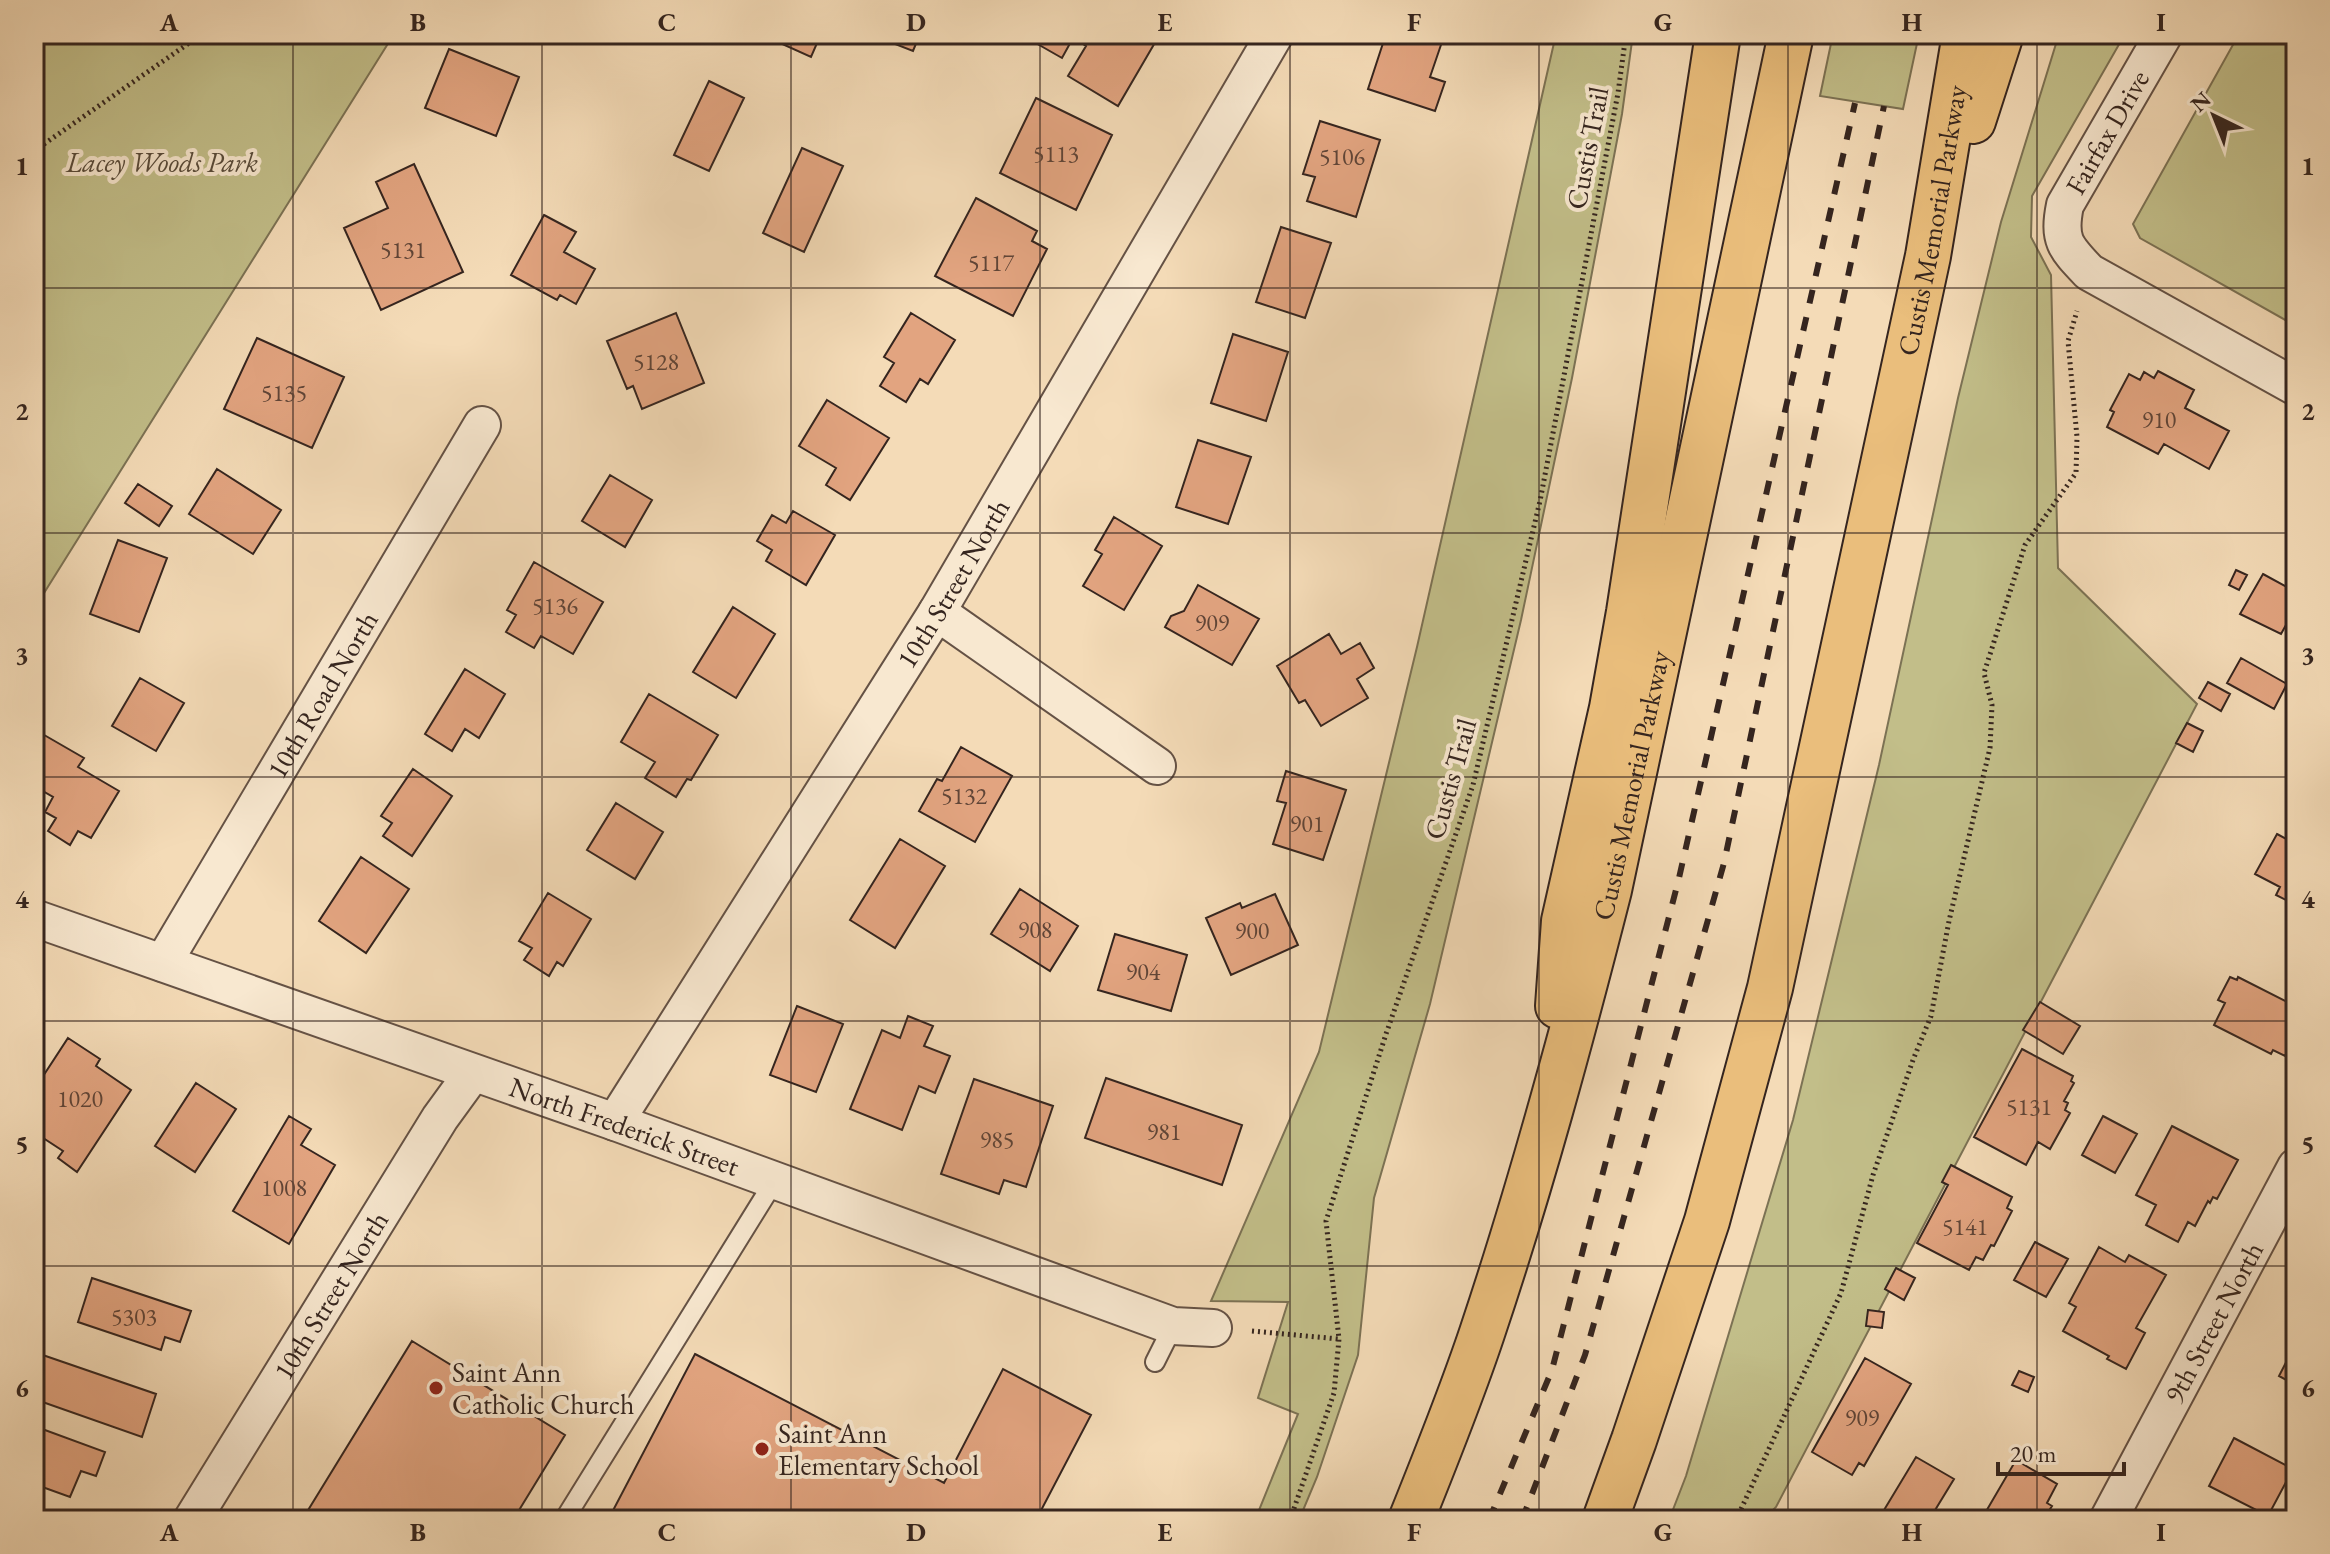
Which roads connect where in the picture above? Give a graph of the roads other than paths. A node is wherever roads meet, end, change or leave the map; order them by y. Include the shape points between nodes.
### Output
1 (1275, 34) edge
2 (1718, 34) edge
3 (1791, 34) edge
4 (1965, 34) edge
5 (2001, 34) edge
6 (2164, 34) edge
7 (1928, 256) junction
8 (2296, 387) edge
9 (482, 425) dead end
10 (937, 612) junction
11 (1157, 766) dead end
12 (34, 918) edge
13 (163, 963) junction
14 (472, 1074) junction
15 (1551, 1109) junction
16 (615, 1122) junction
17 (2296, 1167) edge
18 (775, 1180) junction
19 (1173, 1326) junction
20 (1213, 1328) road end
21 (1155, 1362) dead end
22 (192, 1520) edge
23 (564, 1520) edge
24 (1411, 1520) edge
25 (1605, 1520) edge
26 (2108, 1520) edge

1 - 10 street, 10th Street North
2 - 15 highway via 1629,612 1564,921
3 - 15 highway, Custis Memorial Parkway via 1609,890
4 - 7 highway, Custis Memorial Parkway
5 - 7 highway
6 - 8 street, Fairfax Drive via 2065,205 2061,226 2069,251 2089,272
7 - 25 highway, Custis Memorial Parkway via 1770,988 1707,1221
9 - 13 street, 10th Road North
10 - 11 street
10 - 16 street, 10th Street North
12 - 13 street, North Frederick Street
13 - 14 street, North Frederick Street
14 - 16 street, North Frederick Street
14 - 22 street, 10th Street North
15 - 24 highway, Custis Memorial Parkway via 1481,1335
16 - 18 street, North Frederick Street
17 - 26 street, 9th Street North
18 - 19 street, North Frederick Street
18 - 23 lane
19 - 20 street, North Frederick Street
19 - 21 lane

